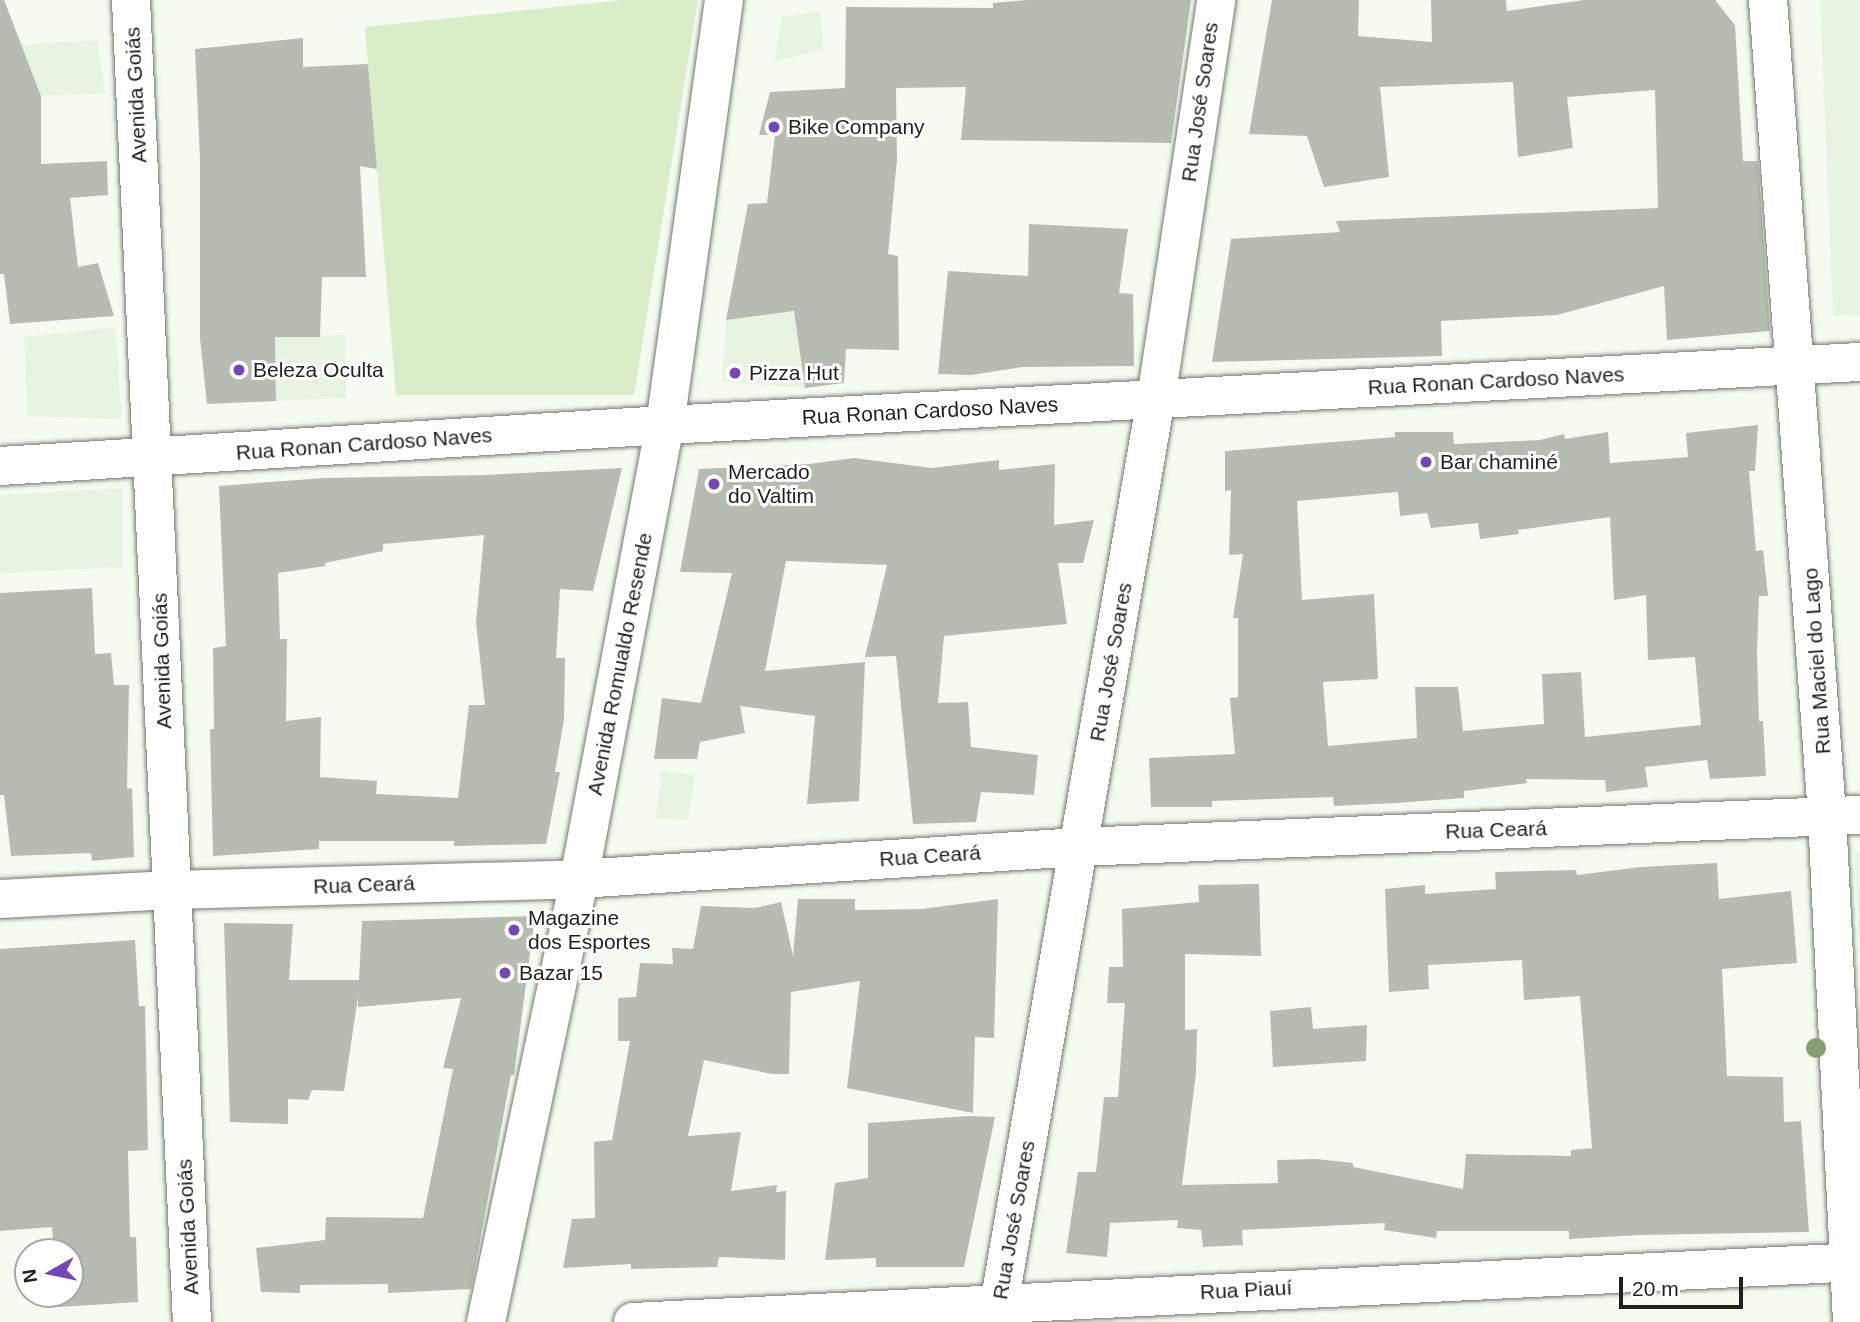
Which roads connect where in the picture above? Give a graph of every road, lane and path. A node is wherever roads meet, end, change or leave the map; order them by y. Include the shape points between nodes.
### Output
1 (131, 0) edge
2 (724, 0) edge
3 (1216, 0) edge
4 (1768, 0) edge
5 (1860, 362) edge
6 (1796, 365) junction
7 (1156, 399) junction
8 (665, 425) junction
9 (153, 458) junction
10 (0, 466) edge
11 (1844, 815) edge
12 (1079, 847) junction
13 (579, 879) junction
14 (171, 890) junction
15 (0, 899) edge
16 (1854, 1262) edge
17 (998, 1312) edge
18 (192, 1322) edge
19 (486, 1322) edge
20 (633, 1322) edge
21 (1852, 1322) edge

1 - 9 street, Avenida Goiás
2 - 8 street, Avenida Romualdo Resende
3 - 7 street, Rua José Soares
4 - 6 street, Rua Maciel do Lago
5 - 6 street, Rua Ronan Cardoso Naves
6 - 7 street, Rua Ronan Cardoso Naves
6 - 11 street, Rua Maciel do Lago
7 - 8 street, Rua Ronan Cardoso Naves
7 - 12 street, Rua José Soares
8 - 9 street, Rua Ronan Cardoso Naves
8 - 13 street, Avenida Romualdo Resende
9 - 10 street, Rua Ronan Cardoso Naves
9 - 14 street, Avenida Goiás
11 - 12 street, Rua Ceará
11 - 16 street, Rua Maciel do Lago
12 - 13 street, Rua Ceará
12 - 17 street, Rua José Soares
13 - 14 street, Rua Ceará
13 - 19 street, Avenida Romualdo Resende
14 - 15 street, Rua Ceará
14 - 18 street, Avenida Goiás
16 - 17 street, Rua Piauí
16 - 21 street, Rua Maciel do Lago
17 - 20 street, Rua Piauí

